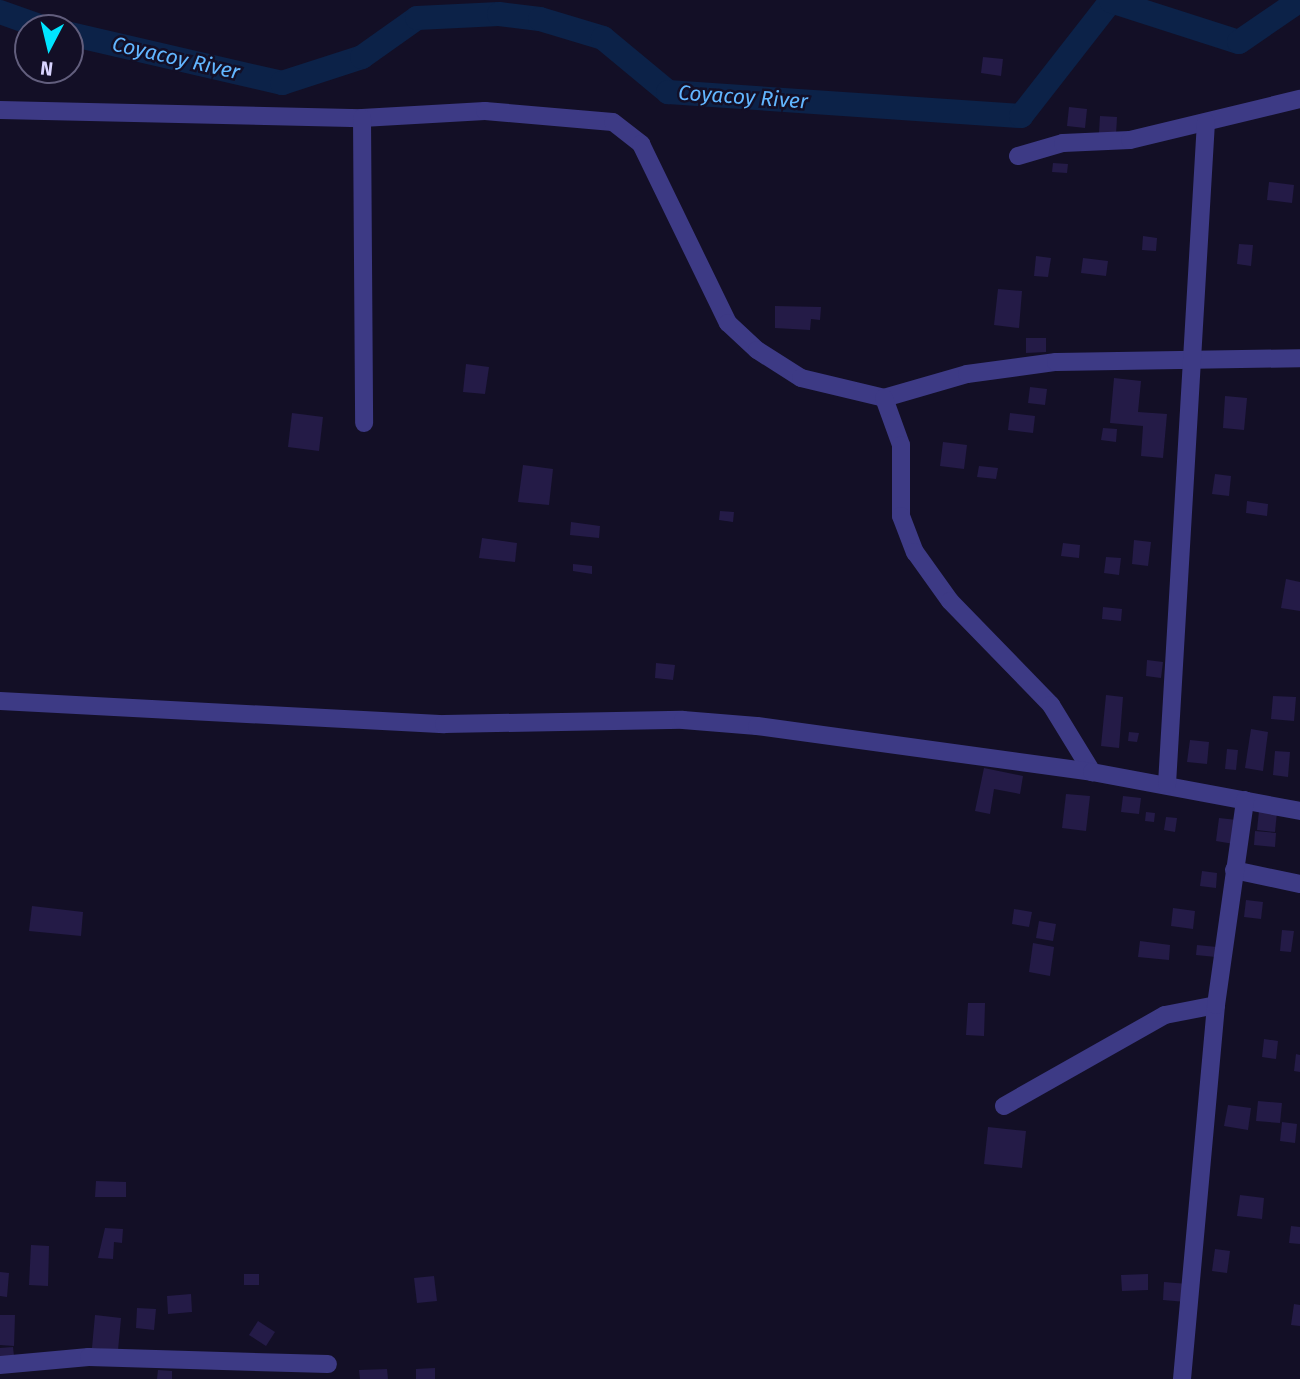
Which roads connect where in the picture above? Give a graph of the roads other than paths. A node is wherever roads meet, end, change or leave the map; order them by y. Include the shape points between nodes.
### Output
1 (1300, 99) edge
2 (0, 110) edge
3 (362, 118) junction
4 (1206, 122) junction
5 (1017, 156) dead end
6 (1192, 356) junction
7 (1300, 358) edge
8 (884, 398) junction
9 (364, 423) dead end
10 (0, 701) edge
11 (1092, 772) junction
12 (1167, 784) junction
13 (1244, 800) junction
14 (1300, 811) edge
15 (1234, 870) junction
16 (1300, 884) edge
17 (1216, 1005) junction
18 (1004, 1105) dead end
19 (328, 1364) dead end
20 (0, 1365) edge
21 (1182, 1376) edge

1 - 4 street
2 - 3 street
3 - 8 street via 485,111 613,122 641,144 727,323 757,350 801,378
3 - 9 street
4 - 5 street via 1130,141 1063,143
4 - 6 street
6 - 7 street
6 - 8 street via 1005,368
6 - 12 street
8 - 11 street via 901,445 901,516 915,552 950,601 1051,705
10 - 11 street via 444,723 682,720
11 - 12 street
12 - 13 street
13 - 14 street
13 - 15 street
15 - 16 street
15 - 17 street
17 - 18 street via 1166,1015
17 - 21 street
19 - 20 street via 89,1357

